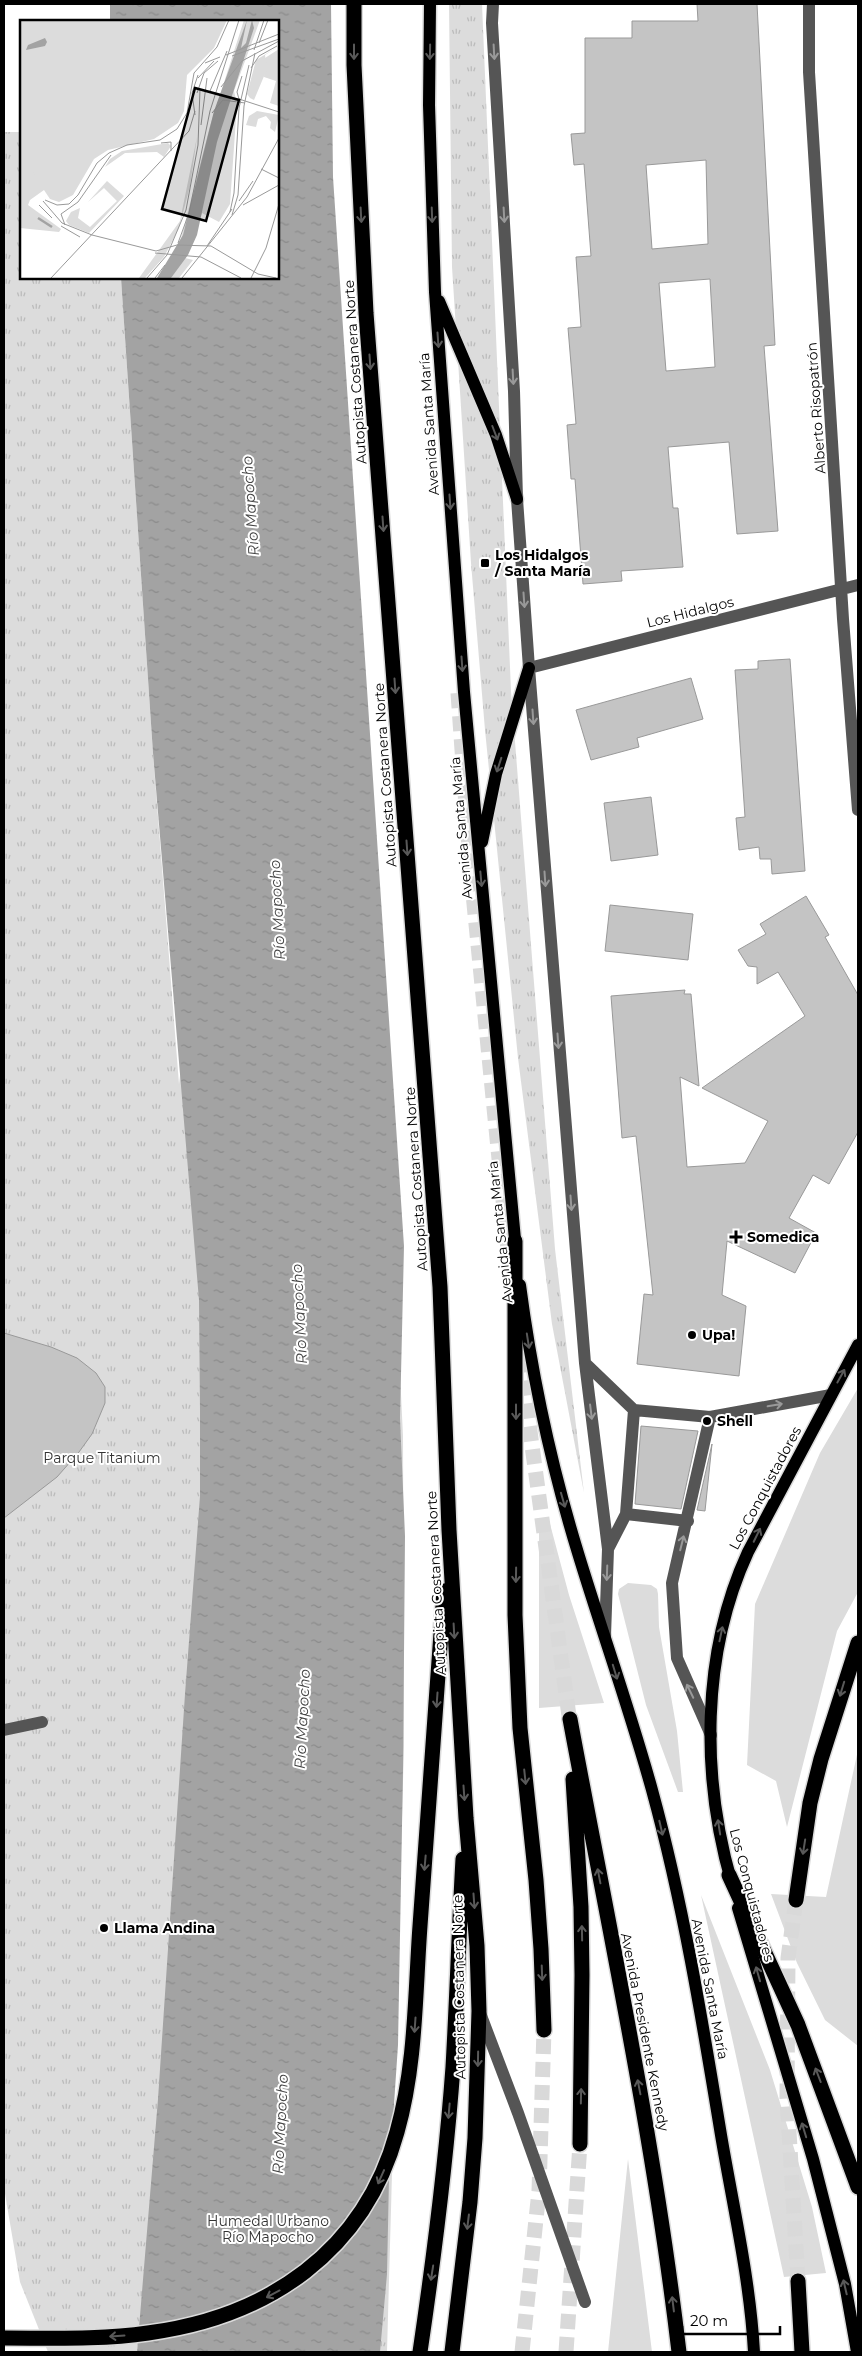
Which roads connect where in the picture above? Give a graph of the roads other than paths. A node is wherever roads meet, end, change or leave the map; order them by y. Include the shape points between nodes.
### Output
1 (354, 4) edge
2 (430, 4) edge
3 (493, 4) edge
4 (809, 4) edge
5 (435, 292) junction
6 (518, 499) junction
7 (858, 585) edge
8 (842, 589) junction
9 (529, 668) junction
10 (858, 810) edge
11 (479, 857) junction
12 (515, 1241) junction
13 (858, 1345) edge
14 (585, 1363) junction
15 (831, 1395) junction
16 (634, 1410) junction
17 (710, 1417) junction
18 (626, 1514) junction
19 (688, 1521) junction
20 (449, 1530) junction
21 (608, 1549) junction
22 (605, 1639) junction
23 (858, 1644) edge
24 (42, 1722) dead end
25 (4, 1730) edge
26 (711, 1735) junction
27 (466, 1818) junction
28 (729, 1875) junction
29 (796, 1900) tunnel mouth
30 (479, 2011) junction
31 (544, 2030) tunnel mouth
32 (580, 2144) tunnel mouth
33 (858, 2187) edge
34 (798, 2281) tunnel mouth
35 (585, 2302) dead end
36 (4, 2338) edge
37 (420, 2352) edge
38 (452, 2352) edge
39 (679, 2352) edge
40 (754, 2352) edge
41 (802, 2352) edge
42 (857, 2352) edge

1 -> 20 highway, Autopista Costanera Norte via 366,313 440,1287
2 -> 5 main road, Avenida Santa María via 429,105
3 -> 6 street, Avenida Santa María
4 - 8 street, Alberto Risopatrón via 809,72
5 -> 6 main road via 496,435
5 -> 11 main road, Avenida Santa María
6 -> 9 street, Avenida Santa María
7 - 8 street, Los Hidalgos
8 - 9 street, Los Hidalgos
8 - 10 street, Alberto Risopatrón
9 -> 11 main road via 496,774
9 -> 14 street, Avenida Santa María
11 -> 12 main road, Avenida Santa María
12 -> 22 main road, Avenida Santa María via 528,1344 542,1419
12 -> 31 highway via 517,1675 540,1929
15 -> 13 main road, Los Conquistadores
14 - 16 street
14 -> 21 street, Avenida Santa María
17 -> 15 street
26 -> 15 main road, Los Conquistadores via 717,1656 736,1579
16 - 17 street
16 - 18 street
17 - 19 street
18 - 19 street
18 - 21 street
26 -> 19 street via 677,1658 672,1583
20 -> 27 highway, Autopista Costanera Norte
20 -> 36 highway via 413,2043 398,2131 374,2192 341,2239 281,2290 251,2306 215,2319 147,2334
21 -> 22 street, Avenida Santa María
22 -> 40 main road, Avenida Santa María via 652,1791 695,1984 740,2248
23 -> 29 highway via 810,1803
24 - 25 street
28 -> 26 main road, Los Conquistadores via 715,1804
27 -> 30 highway, Autopista Costanera Norte
27 -> 37 highway via 445,2157
33 -> 28 highway via 798,2025
42 -> 28 main road, Los Conquistadores via 845,2284 813,2158
30 - 35 street
30 -> 38 highway, Autopista Costanera Norte via 476,2138
32 - 39 highway, Avenida Presidente Kennedy via 581,1916 570,1717 648,2135
34 - 41 highway

